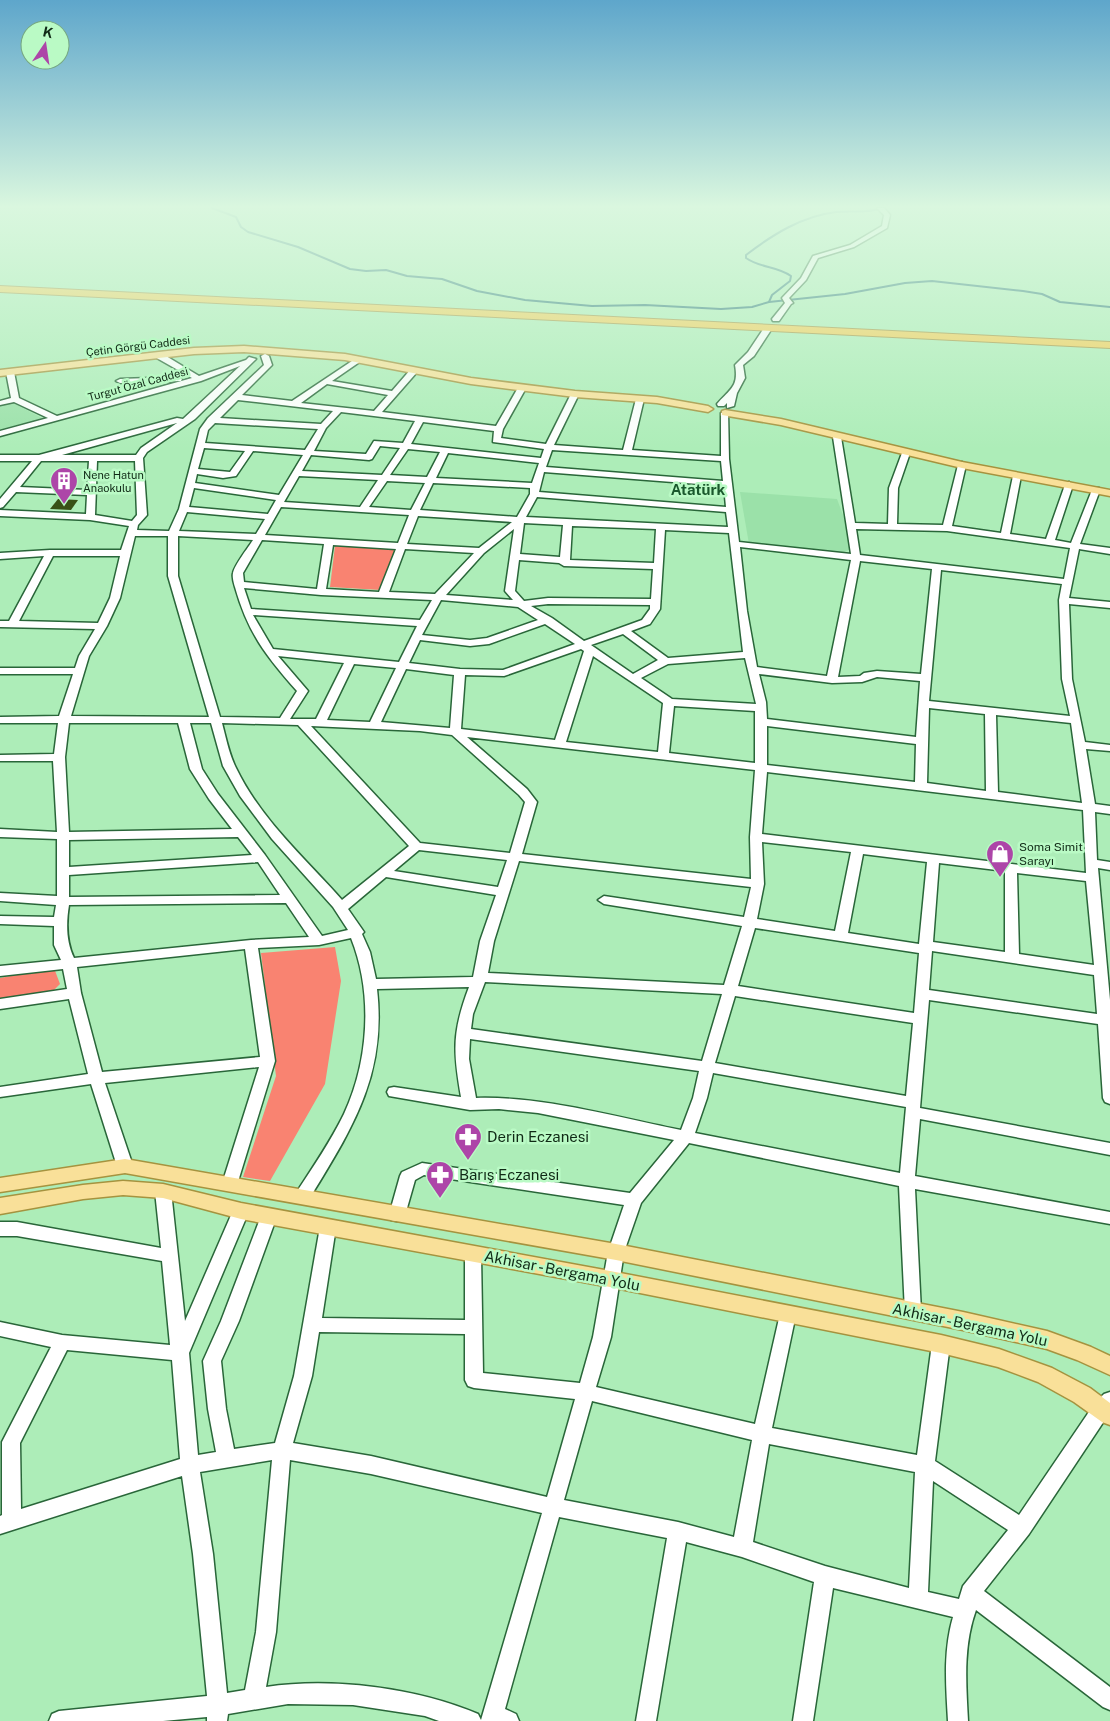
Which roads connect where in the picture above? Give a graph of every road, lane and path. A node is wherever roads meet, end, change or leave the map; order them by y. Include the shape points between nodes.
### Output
1 (85, 288) edge
2 (796, 288) edge
3 (0, 289) edge
4 (776, 319) dead end
5 (768, 330) dead end
6 (1110, 340) edge
7 (1110, 345) edge
8 (280, 351) junction
9 (158, 355) junction
10 (265, 356) junction
11 (252, 359) junction
12 (358, 359) junction
13 (414, 371) junction
14 (10, 372) junction
15 (0, 373) edge
16 (198, 379) junction
17 (120, 381) dead end
18 (326, 382) junction
19 (226, 383) junction
20 (522, 388) junction
21 (394, 394) junction
22 (575, 394) junction
23 (236, 397) junction
24 (15, 399) junction
25 (640, 399) junction
26 (0, 403) edge
27 (294, 404) junction
28 (720, 407) junction
29 (340, 409) junction
30 (376, 414) junction
31 (192, 417) junction
32 (55, 418) junction
33 (211, 420) junction
34 (420, 420) junction
35 (323, 427) junction
36 (499, 429) junction
37 (0, 434) edge
38 (837, 437) junction
39 (200, 444) junction
40 (406, 446) junction
41 (549, 447) junction
42 (250, 448) junction
43 (445, 450) junction
44 (309, 452) junction
45 (627, 452) junction
46 (906, 453) junction
47 (0, 458) edge
48 (39, 458) junction
49 (139, 458) junction
50 (93, 459) junction
51 (725, 459) junction
52 (542, 465) junction
53 (962, 465) junction
54 (193, 471) junction
55 (297, 474) junction
56 (1017, 476) junction
57 (384, 478) junction
58 (431, 482) junction
59 (727, 484) junction
60 (1068, 485) junction
61 (189, 486) junction
62 (534, 490) junction
63 (1096, 490) junction
64 (7, 493) edge
65 (91, 493) junction
66 (1110, 493) edge
67 (281, 501) junction
68 (0, 506) edge
69 (184, 509) junction
70 (363, 509) junction
71 (732, 510) junction
72 (0, 513) edge
73 (414, 513) junction
74 (90, 517) junction
75 (270, 517) junction
76 (520, 520) junction
77 (568, 523) junction
78 (851, 526) junction
79 (893, 526) junction
80 (661, 527) junction
81 (132, 528) junction
82 (947, 528) junction
83 (734, 530) junction
84 (172, 534) junction
85 (1005, 535) junction
86 (259, 537) junction
87 (1050, 542) junction
88 (329, 543) junction
89 (735, 544) junction
90 (1075, 546) junction
91 (402, 547) junction
92 (481, 551) junction
93 (1110, 551) edge
94 (50, 553) junction
95 (125, 553) junction
96 (0, 556) edge
97 (514, 557) junction
98 (856, 558) junction
99 (565, 560) junction
100 (658, 566) junction
101 (937, 566) junction
102 (1068, 582) junction
103 (238, 584) junction
104 (321, 592) junction
105 (383, 595) junction
106 (438, 597) junction
107 (1064, 600) junction
108 (656, 602) junction
109 (521, 604) junction
110 (1110, 605) edge
111 (247, 612) junction
112 (548, 620) junction
113 (424, 623) junction
114 (0, 624) edge
115 (13, 624) junction
116 (102, 626) junction
117 (624, 630) junction
118 (416, 637) junction
119 (587, 647) junction
120 (270, 652) junction
121 (749, 655) junction
122 (351, 660) junction
123 (666, 661) junction
124 (403, 666) junction
125 (753, 670) junction
126 (0, 671) edge
127 (79, 671) junction
128 (460, 672) junction
129 (634, 678) junction
130 (925, 678) junction
131 (832, 680) junction
132 (669, 702) junction
133 (924, 704) junction
134 (761, 708) junction
135 (990, 711) junction
136 (64, 719) junction
137 (183, 719) junction
138 (0, 720) edge
139 (1076, 720) junction
140 (215, 721) junction
141 (761, 722) junction
142 (282, 723) junction
143 (302, 723) junction
144 (320, 724) junction
145 (374, 725) junction
146 (455, 732) junction
147 (920, 741) junction
148 (560, 743) junction
149 (1079, 744) junction
150 (1110, 748) edge
151 (663, 756) junction
152 (59, 757) junction
153 (0, 758) edge
154 (761, 768) junction
155 (921, 786) junction
156 (992, 795) junction
157 (1089, 808) junction
158 (1110, 810) edge
159 (0, 833) edge
160 (241, 833) junction
161 (62, 836) junction
162 (756, 837) junction
163 (416, 846) junction
164 (857, 851) junction
165 (261, 858) junction
166 (514, 858) junction
167 (933, 860) junction
168 (1091, 864) junction
169 (1110, 866) edge
170 (1011, 870) junction
171 (62, 872) junction
172 (383, 873) junction
173 (1092, 878) junction
174 (758, 884) junction
175 (504, 892) junction
176 (0, 897) edge
177 (289, 899) junction
178 (604, 900) dead end
179 (63, 902) junction
180 (341, 908) junction
181 (0, 920) edge
182 (60, 922) junction
183 (750, 922) junction
184 (357, 932) junction
185 (840, 936) junction
186 (319, 941) junction
187 (252, 944) junction
188 (926, 948) junction
189 (1012, 956) junction
190 (69, 963) junction
191 (0, 971) edge
192 (1102, 971) junction
193 (479, 979) junction
194 (372, 984) junction
195 (730, 990) junction
196 (74, 993) junction
197 (922, 994) junction
198 (0, 1004) edge
199 (920, 1019) junction
200 (1105, 1020) junction
201 (463, 1033) junction
202 (1109, 1054) edge
203 (268, 1062) junction
204 (707, 1067) junction
205 (96, 1078) junction
206 (0, 1092) edge
207 (394, 1092) dead end
208 (1110, 1098) edge
209 (470, 1104) junction
210 (913, 1107) junction
211 (686, 1136) junction
212 (1110, 1150) edge
213 (125, 1166) junction
214 (907, 1181) junction
215 (230, 1184) junction
216 (0, 1185) edge
217 (163, 1191) junction
218 (302, 1197) junction
219 (634, 1200) junction
220 (0, 1206) edge
221 (241, 1211) junction
222 (397, 1215) junction
223 (269, 1216) junction
224 (1110, 1218) edge
225 (328, 1227) junction
226 (0, 1229) edge
227 (616, 1252) junction
228 (473, 1254) junction
229 (170, 1256) junction
230 (610, 1279) junction
231 (913, 1312) junction
232 (788, 1314) junction
233 (312, 1324) junction
234 (474, 1327) junction
235 (0, 1329) edge
236 (62, 1342) junction
237 (941, 1344) junction
238 (180, 1353) junction
239 (1110, 1366) edge
240 (586, 1392) junction
241 (1107, 1408) edge
242 (762, 1434) junction
243 (6, 1441) edge
244 (282, 1450) junction
245 (227, 1459) junction
246 (190, 1465) junction
247 (925, 1465) junction
248 (553, 1507) junction
249 (6, 1524) edge
250 (1022, 1528) junction
251 (678, 1531) junction
252 (742, 1548) junction
253 (825, 1576) junction
254 (918, 1600) junction
255 (968, 1601) junction
256 (254, 1699) junction
257 (1110, 1700) edge
258 (218, 1713) edge
259 (497, 1719) edge
260 (59, 1721) edge
261 (471, 1721) edge
262 (646, 1721) edge
263 (803, 1721) edge
264 (958, 1721) edge

1 - 6 highway
2 - 4 street
3 - 7 highway
5 - 28 street via 752,353 741,362 733,393
8 - 9 main road, Çetin Görgü Caddesi via 218,349
8 - 10 street, Turgut Özal Caddesi
8 - 12 main road, Çetin Görgü Caddesi
9 - 14 main road, Çetin Görgü Caddesi
9 - 16 street
10 - 11 street, Turgut Özal Caddesi
10 - 23 street via 268,365
11 - 16 street, Turgut Özal Caddesi
11 - 19 street
12 - 13 main road, Çetin Görgü Caddesi
12 - 18 street
13 - 20 main road, Çetin Görgü Caddesi
13 - 21 street
14 - 15 main road, Çetin Görgü Caddesi
14 - 24 street
16 - 17 street
16 - 19 street
16 - 32 street, Turgut Özal Caddesi
18 - 21 street
18 - 27 street
19 - 31 street
20 - 22 main road, Çetin Görgü Caddesi
20 - 36 street
21 - 30 street
22 - 25 main road, Çetin Görgü Caddesi
22 - 41 street
23 - 27 street
23 - 33 street
24 - 26 street
24 - 32 street
25 - 28 main road, Çetin Görgü Caddesi
25 - 45 street
27 - 29 street
28 - 38 main road, Çetin Görgü Caddesi
28 - 51 street
29 - 30 street
29 - 35 street
30 - 34 street
31 - 48 street
31 - 49 street via 144,450
32 - 37 street, Turgut Özal Caddesi
33 - 35 street
33 - 39 street via 204,429
34 - 36 street
34 - 40 street
35 - 44 street
36 - 41 street via 496,440
38 - 46 main road, Çetin Görgü Caddesi
38 - 78 street
39 - 42 street
39 - 54 street
40 - 43 street
40 - 44 street via 378,443 369,457
40 - 57 street
41 - 45 street
41 - 52 street
42 - 44 street
42 - 54 street via 233,474
43 - 52 street
43 - 58 street
44 - 55 street
45 - 51 street
46 - 53 main road, Çetin Görgü Caddesi
46 - 79 street via 892,486
47 - 48 street
48 - 50 street
48 - 64 street
49 - 50 street
49 - 81 street via 142,515
50 - 65 street
51 - 59 street
52 - 59 street
52 - 62 street
53 - 56 main road, Çetin Görgü Caddesi
53 - 82 street
54 - 61 street
55 - 57 street
55 - 67 street
56 - 60 main road, Çetin Görgü Caddesi
56 - 85 street
57 - 58 street
57 - 70 street
58 - 62 street
58 - 73 street
59 - 71 street
60 - 63 main road, Çetin Görgü Caddesi
60 - 87 street
61 - 67 street
61 - 69 street
62 - 71 street
62 - 76 street
63 - 66 main road, Çetin Görgü Caddesi
63 - 90 street
64 - 65 street
64 - 68 street
65 - 74 street
67 - 70 street
67 - 75 street
69 - 75 street
69 - 84 street
70 - 73 street
71 - 83 street
72 - 74 street
73 - 76 street
73 - 91 street
74 - 81 street
75 - 86 street
76 - 77 street
76 - 92 street
76 - 97 street
77 - 80 street
77 - 99 street
78 - 79 street
78 - 98 street
79 - 82 street
80 - 83 street
80 - 100 street
81 - 84 street
81 - 95 street
82 - 85 street
83 - 89 street
84 - 86 street
84 - 140 street via 173,576
85 - 87 street
86 - 88 street
86 - 103 street via 238,572
87 - 90 street
88 - 91 street
88 - 104 street
89 - 98 street
89 - 121 street
90 - 93 street
90 - 102 street
91 - 92 street
91 - 105 street
92 - 106 street
94 - 95 street
94 - 96 street
94 - 115 street
95 - 116 street via 115,598
97 - 99 street
97 - 109 street via 510,591
98 - 101 street
98 - 131 street
99 - 100 street
100 - 108 street
101 - 102 street
101 - 130 street
102 - 107 street
103 - 104 street
103 - 111 street
104 - 105 street
105 - 106 street
106 - 109 street
106 - 113 street
107 - 110 street
107 - 139 street via 1066,671
108 - 109 street via 548,601
108 - 117 street via 646,622
109 - 112 street
111 - 113 street
111 - 120 street
112 - 118 street via 489,641
112 - 119 street
113 - 118 street
114 - 115 street
115 - 116 street
116 - 127 street
117 - 119 street
117 - 123 street
118 - 124 street
119 - 128 street via 504,673
119 - 129 street
119 - 148 street
120 - 122 street
120 - 142 street via 303,691
121 - 123 street
121 - 125 street
122 - 124 street
122 - 144 street
123 - 129 street
124 - 128 street
124 - 145 street
125 - 131 street
125 - 134 street
126 - 127 street
127 - 136 street
128 - 146 street
129 - 132 street
130 - 131 street via 877,674 862,679
130 - 133 street
132 - 134 street
132 - 151 street
133 - 135 street
133 - 147 street
134 - 141 street
135 - 139 street
135 - 156 street
136 - 137 street
136 - 138 street
136 - 152 street
137 - 140 street
137 - 160 street via 196,769
139 - 149 street
140 - 142 street
140 - 180 street via 240,789 281,842
141 - 147 street
141 - 154 street
142 - 143 street
143 - 144 street
143 - 163 street
144 - 145 street
145 - 146 street
146 - 148 street
146 - 166 street via 523,792 530,802
147 - 155 street
148 - 151 street
149 - 150 street
149 - 157 street
151 - 154 street
152 - 153 street
152 - 161 street
154 - 155 street
154 - 162 street
155 - 156 street
156 - 157 street
157 - 158 street
157 - 168 street
159 - 161 street
160 - 161 street
160 - 165 street
161 - 171 street
162 - 164 street
162 - 174 street
163 - 166 street
163 - 172 street
164 - 167 street
164 - 185 street
165 - 171 street
165 - 177 street
166 - 174 street
166 - 175 street
167 - 170 street
167 - 188 street
168 - 169 street
168 - 173 street
170 - 173 street
170 - 189 street
171 - 179 street
172 - 175 street
172 - 180 street
173 - 192 street
174 - 183 street
175 - 193 street via 487,941
176 - 179 street
177 - 179 street
177 - 186 street
178 - 183 street
179 - 182 street
180 - 184 street
181 - 182 street
182 - 190 street via 62,945
183 - 185 street
183 - 195 street
184 - 186 street
184 - 194 street
185 - 188 street
186 - 187 street
187 - 190 street
187 - 203 street
188 - 189 street
188 - 197 street
189 - 192 street
190 - 191 street
190 - 196 street
192 - 200 street
193 - 194 street
193 - 195 street
193 - 201 street via 466,1014
194 - 218 street via 366,1071 356,1102
195 - 199 street
195 - 204 street
196 - 198 street
196 - 205 street
197 - 199 street
197 - 200 street
199 - 210 street
200 - 202 street
201 - 204 street
201 - 209 street via 462,1059
202 - 208 street
203 - 205 street
203 - 215 street
204 - 210 street
204 - 211 street
205 - 206 street
205 - 213 street
207 - 209 street
209 - 211 street via 538,1107
210 - 212 street
210 - 214 street
211 - 214 street
211 - 219 street
213 - 215 main road, Akhisar - Bergama Yolu
213 - 216 main road, Akhisar - Bergama Yolu
214 - 224 street
214 - 231 street
215 - 218 main road, Akhisar - Bergama Yolu
217 - 220 main road, Akhisar - Bergama Yolu via 123,1188
217 - 221 main road, Akhisar - Bergama Yolu
217 - 229 street
218 - 222 main road, Akhisar - Bergama Yolu
219 - 222 street via 422,1169 408,1176
219 - 227 street
221 - 223 main road, Akhisar - Bergama Yolu
221 - 238 street
222 - 227 main road, Akhisar - Bergama Yolu
223 - 225 main road, Akhisar - Bergama Yolu
223 - 245 street via 212,1361
225 - 228 main road, Akhisar - Bergama Yolu
225 - 233 street
226 - 229 street via 17,1229
227 - 230 street
227 - 231 main road, Akhisar - Bergama Yolu
228 - 230 main road, Akhisar - Bergama Yolu
228 - 234 street
229 - 238 street
230 - 232 main road, Akhisar - Bergama Yolu
230 - 240 street via 602,1337
231 - 239 main road, Akhisar - Bergama Yolu via 1046,1340
232 - 237 main road, Akhisar - Bergama Yolu
232 - 242 street
233 - 234 street
233 - 244 street
234 - 240 street via 474,1380
235 - 236 street
236 - 238 street
236 - 243 street
237 - 241 main road, Akhisar - Bergama Yolu via 999,1358 1045,1375
237 - 247 street
238 - 246 street
240 - 242 street
240 - 248 street
241 - 250 street
242 - 247 street
242 - 252 street
243 - 249 street
244 - 245 street
244 - 248 street via 371,1465
244 - 256 street via 266,1632
245 - 246 street
246 - 249 street
246 - 258 street via 203,1554
247 - 250 street
247 - 254 street
248 - 251 street
248 - 259 street
250 - 255 street
251 - 252 street
251 - 262 street
252 - 253 street
253 - 254 street
253 - 263 street
254 - 255 street
255 - 257 street
255 - 264 street via 958,1636
256 - 258 street
256 - 261 street via 288,1694 353,1695 425,1706
258 - 260 street

